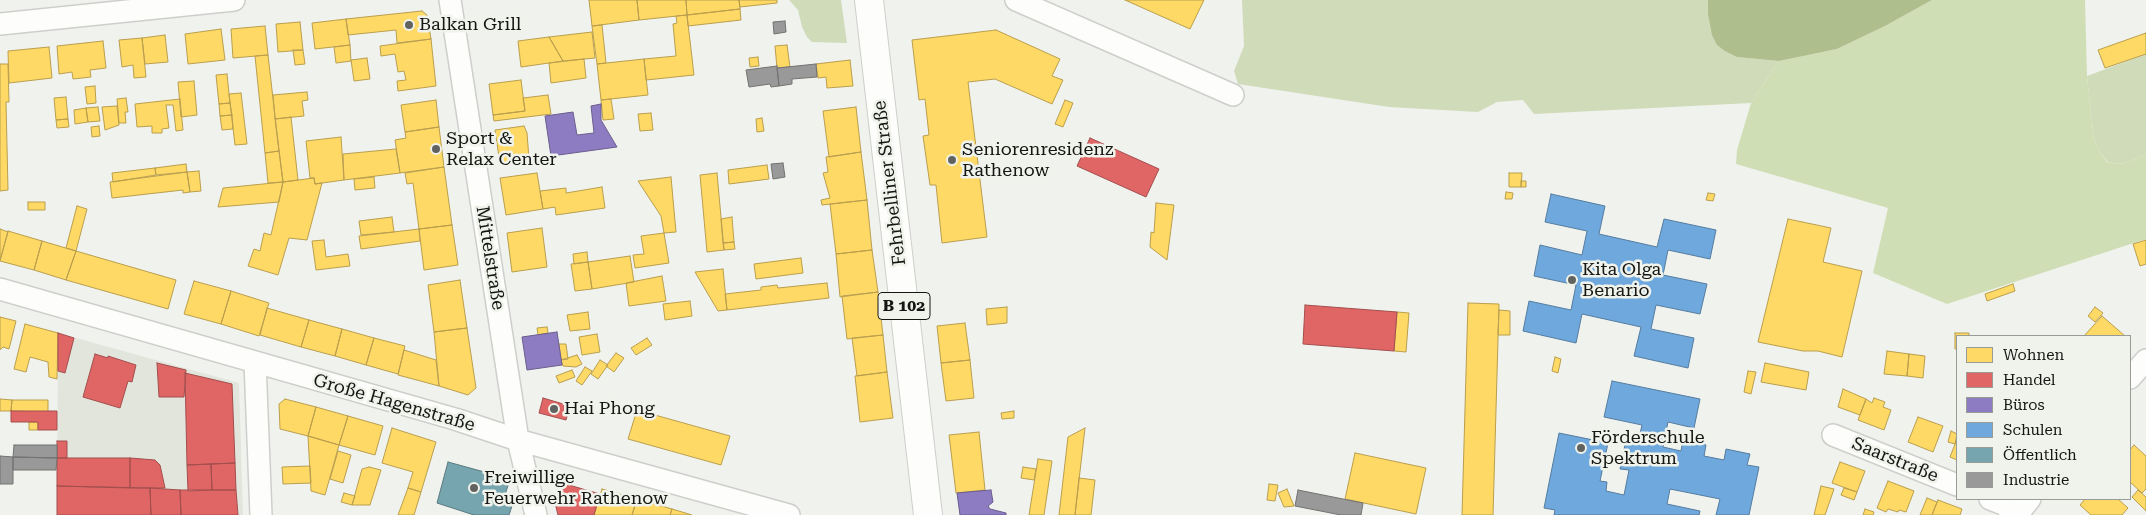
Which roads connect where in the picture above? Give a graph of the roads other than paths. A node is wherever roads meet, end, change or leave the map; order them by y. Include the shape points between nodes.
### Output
1 (234, 0) edge
2 (450, 0) edge
3 (869, 0) edge
4 (1016, 0) edge
5 (0, 24) edge
6 (1233, 95) dead end
7 (0, 289) edge
8 (2146, 360) edge
9 (255, 362) junction
10 (2131, 377) edge
11 (1833, 435) dead end
12 (518, 440) junction
13 (1956, 485) edge
14 (1992, 500) edge
15 (2029, 500) edge
16 (261, 515) edge
17 (536, 515) edge
18 (789, 515) edge
19 (928, 515) edge
20 (2017, 515) edge

1 - 5 street
2 - 12 street, Mittelstraße
3 - 19 main road, Fehrbelliner Straße / B 102
4 - 6 street
7 - 9 street, Große Hagenstraße
8 - 10 street
9 - 12 street, Große Hagenstraße
9 - 16 street
11 - 13 street, Saarstraße
12 - 17 street, Mittelstraße
12 - 18 street, Große Hagenstraße
14 - 20 street
15 - 20 street

